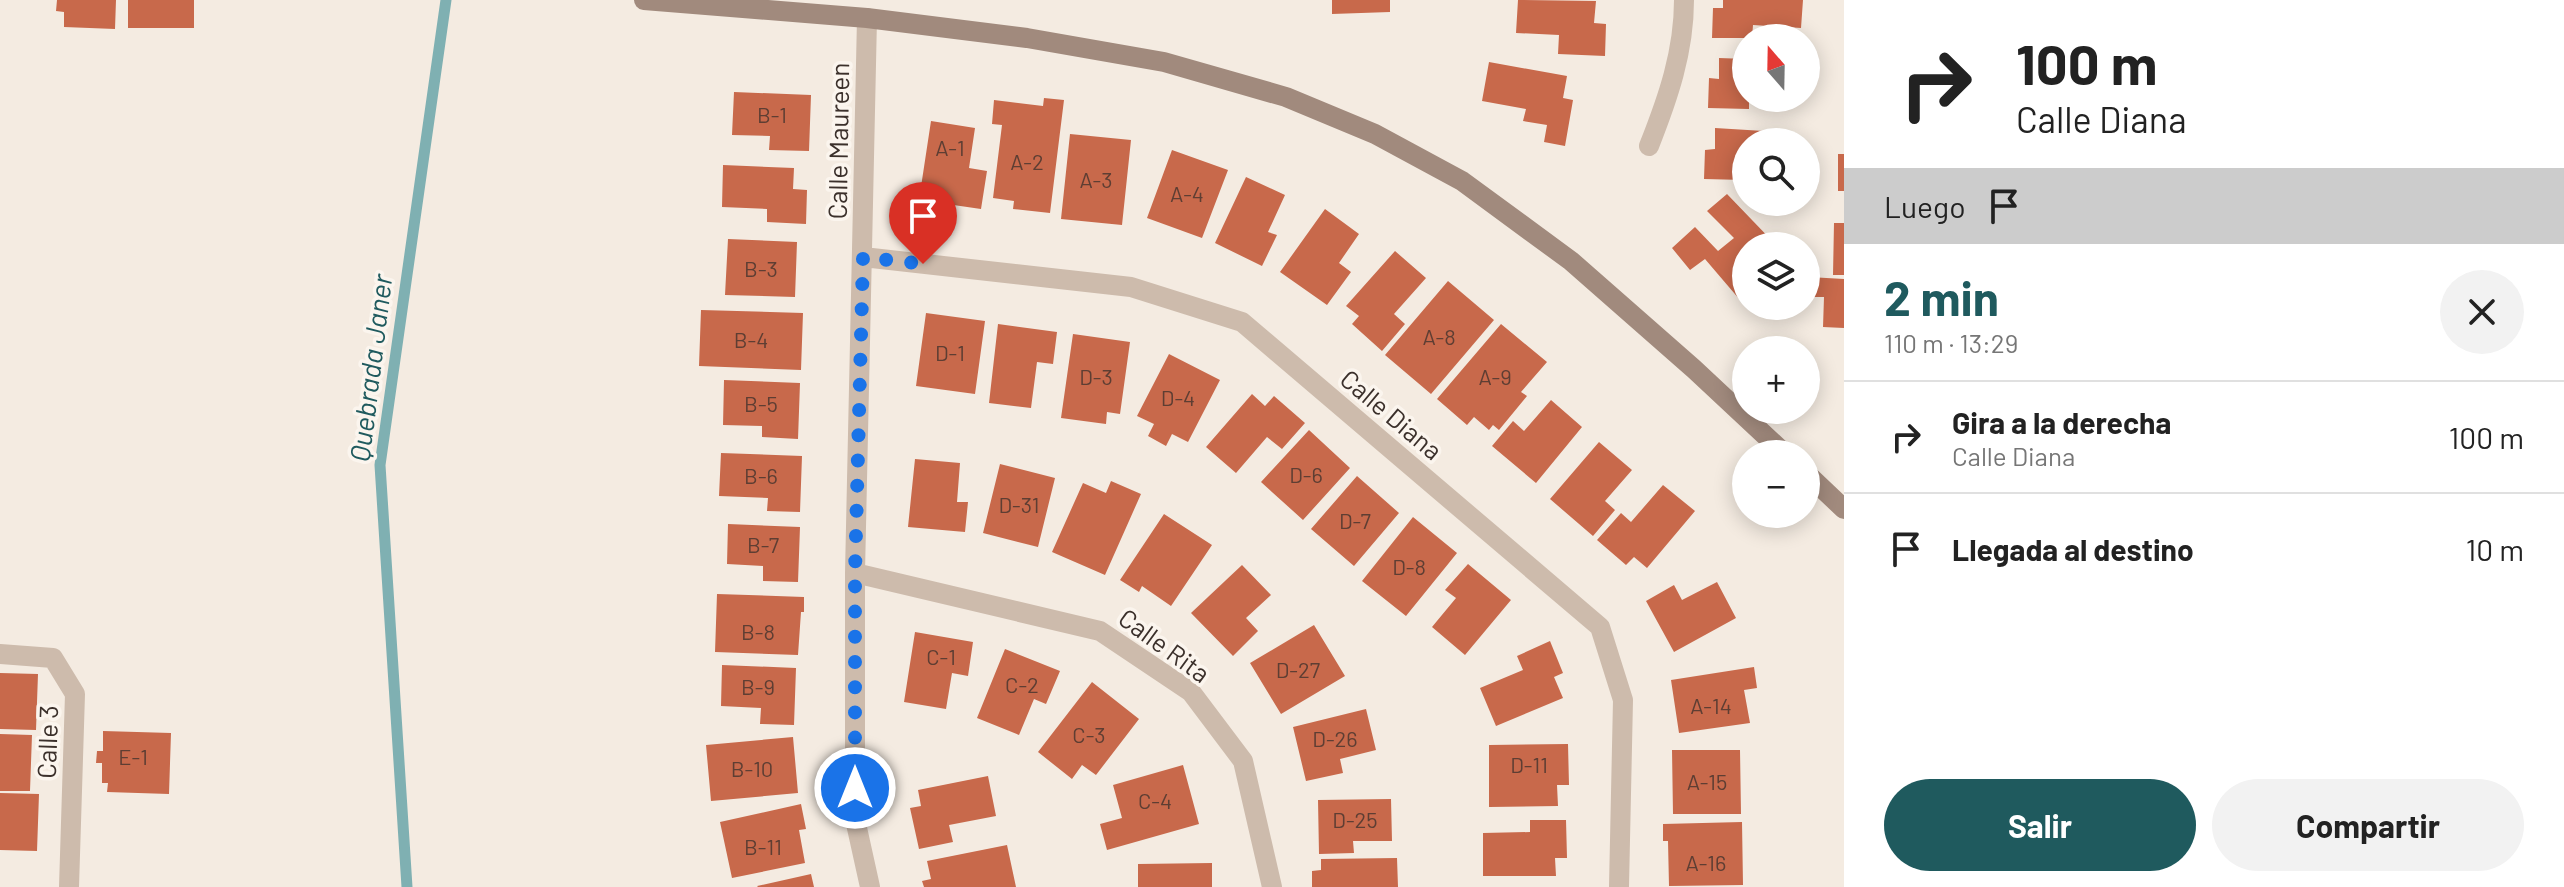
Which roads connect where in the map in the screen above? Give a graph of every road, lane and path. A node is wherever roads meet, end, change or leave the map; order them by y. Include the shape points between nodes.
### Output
1 (644, 0) edge
2 (1684, 0) edge
3 (867, 18) junction
4 (1649, 146) dead end
5 (863, 257) junction
6 (1770, 440) edge
7 (1820, 486) edge
8 (1844, 509) edge
9 (855, 573) junction
10 (0, 654) edge
11 (69, 887) edge
12 (870, 887) edge
13 (1272, 887) edge
14 (1619, 887) edge

1 - 3 main road
2 - 4 street via 1671,92
3 - 5 street, Calle Maureen
3 - 6 main road via 1164,62 1286,97 1375,134 1462,181 1571,261
5 - 9 street, Calle Maureen
5 - 14 street, Calle Diana via 1131,287 1242,322 1600,627 1623,700
7 - 8 main road
9 - 12 street, Calle Maureen via 855,819
9 - 13 street, Calle Rita via 1100,631 1191,692 1243,761
10 - 11 street, Calle 3 via 53,658 75,694

